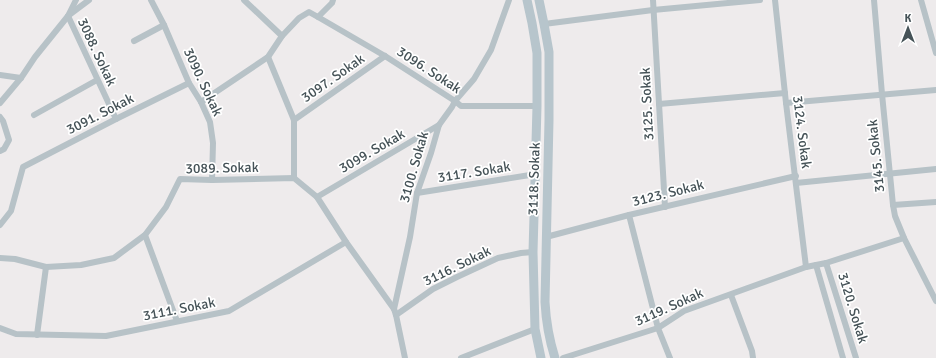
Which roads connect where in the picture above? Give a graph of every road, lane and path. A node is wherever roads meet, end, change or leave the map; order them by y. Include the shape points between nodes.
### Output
1 (76, 0) edge
2 (89, 0) edge
3 (151, 0) edge
4 (244, 0) edge
5 (334, 0) edge
6 (509, 0) edge
7 (527, 0) edge
8 (539, 0) edge
9 (653, 0) edge
10 (760, 0) edge
11 (775, 0) edge
12 (874, 0) edge
13 (921, 0) edge
14 (653, 10) junction
15 (68, 16) junction
16 (318, 17) junction
17 (544, 24) junction
18 (164, 26) junction
19 (282, 36) junction
20 (134, 41) dead end
21 (936, 53) edge
22 (385, 56) junction
23 (268, 57) junction
24 (0, 75) edge
25 (21, 78) junction
26 (97, 80) junction
27 (189, 83) junction
28 (936, 90) edge
29 (785, 93) junction
30 (882, 94) junction
31 (455, 101) junction
32 (201, 102) junction
33 (0, 103) edge
34 (786, 103) junction
35 (659, 104) junction
36 (537, 106) junction
37 (34, 115) dead end
38 (0, 117) edge
39 (116, 119) junction
40 (294, 120) junction
41 (439, 126) junction
42 (0, 151) edge
43 (936, 168) edge
44 (890, 173) junction
45 (536, 174) junction
46 (796, 176) junction
47 (294, 178) junction
48 (212, 180) junction
49 (796, 183) junction
50 (417, 193) junction
51 (317, 197) junction
52 (936, 202) edge
53 (893, 205) junction
54 (665, 206) junction
55 (629, 215) junction
56 (0, 225) edge
57 (145, 235) junction
58 (546, 236) junction
59 (904, 238) junction
60 (346, 242) junction
61 (533, 252) junction
62 (0, 258) edge
63 (826, 263) junction
64 (816, 265) junction
65 (46, 267) junction
66 (806, 267) junction
67 (731, 295) junction
68 (936, 301) edge
69 (395, 312) junction
70 (177, 321) junction
71 (0, 328) edge
72 (658, 328) junction
73 (535, 329) junction
74 (37, 334) junction
75 (406, 358) edge
76 (461, 358) edge
77 (541, 358) edge
78 (555, 358) edge
79 (562, 358) edge
80 (670, 358) edge
81 (754, 358) edge
82 (844, 358) edge
83 (856, 358) edge

1 - 15 street
2 - 15 street
3 - 18 street, 3090. Sokak
4 - 19 street
5 - 16 street
6 - 31 street, 3100. Sokak via 491,50 474,79
7 - 36 main road, 3118. Sokak via 536,53
8 - 17 main road, 3118. Sokak
9 - 14 street, 3125. Sokak
10 - 14 street
11 - 29 street, 3124. Sokak
12 - 30 street, 3145. Sokak
13 - 21 street
14 - 17 street
14 - 35 street, 3125. Sokak
15 - 25 street
15 - 26 street, 3088. Sokak
16 - 19 street via 309,12 298,18
16 - 22 street, 3096. Sokak
17 - 58 main road, 3118. Sokak via 549,52
18 - 20 street
18 - 27 street, 3090. Sokak
19 - 23 street
22 - 31 street, 3096. Sokak
22 - 40 street, 3097. Sokak
23 - 32 street
23 - 40 street
24 - 25 street
25 - 33 street
26 - 37 street
26 - 39 street, 3088. Sokak
27 - 32 street, 3090. Sokak
27 - 39 street, 3091. Sokak
28 - 30 street
29 - 34 street, 3124. Sokak
29 - 35 street
30 - 34 street
30 - 44 street, 3145. Sokak
31 - 36 street, 3096. Sokak via 461,106
31 - 41 street, 3100. Sokak
32 - 48 street, 3090. Sokak via 210,122 213,143
34 - 46 street, 3124. Sokak
35 - 54 street, 3125. Sokak
36 - 45 main road, 3118. Sokak
38 - 42 street via 9,140
39 - 56 street, 3091. Sokak via 23,167 11,211
40 - 47 street
41 - 50 street, 3100. Sokak
41 - 51 street, 3099. Sokak
43 - 44 street
44 - 49 street
44 - 53 street, 3145. Sokak
45 - 50 street, 3117. Sokak
45 - 61 main road, 3118. Sokak
46 - 49 street, 3124. Sokak
46 - 54 street, 3123. Sokak
47 - 48 street, 3089. Sokak
47 - 51 street
48 - 57 street, 3089. Sokak via 180,179 166,207
49 - 66 street, 3124. Sokak
50 - 69 street, 3100. Sokak
51 - 60 street
52 - 53 street
53 - 59 street, 3145. Sokak
54 - 55 street, 3123. Sokak
55 - 58 street, 3123. Sokak
55 - 72 street
57 - 65 street, 3089. Sokak via 114,258
57 - 70 street
58 - 78 main road, 3118. Sokak via 546,318
59 - 63 street
59 - 68 street, 3145. Sokak
60 - 69 street
60 - 70 street, 3111. Sokak via 229,311
61 - 69 street, 3116. Sokak via 498,258 433,289
61 - 73 main road, 3118. Sokak
62 - 65 street, 3089. Sokak
63 - 64 street, 3120. Sokak
63 - 83 street, 3120. Sokak
64 - 66 street, 3120. Sokak
64 - 82 street
65 - 74 street
66 - 67 street, 3119. Sokak
67 - 72 street, 3119. Sokak via 684,311
67 - 81 street
69 - 75 street, 3100. Sokak
70 - 74 street, 3111. Sokak via 106,336
71 - 74 street, 3111. Sokak via 16,334
72 - 79 street, 3119. Sokak
72 - 80 street
73 - 76 street
73 - 77 main road, 3118. Sokak

